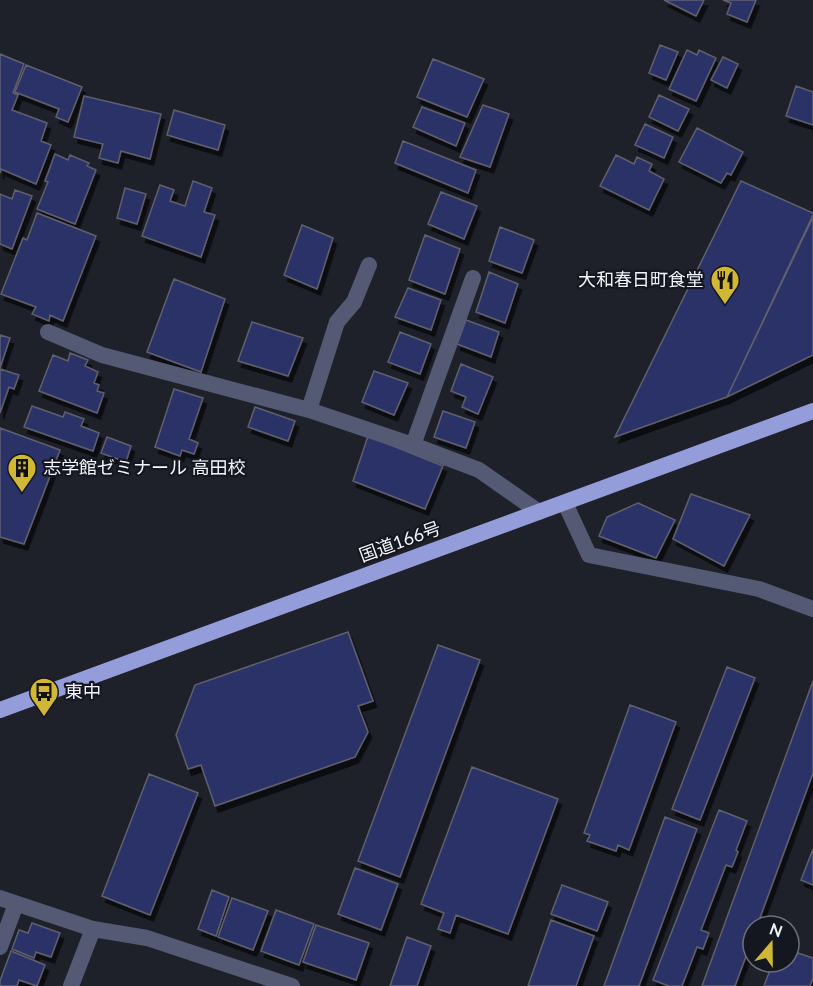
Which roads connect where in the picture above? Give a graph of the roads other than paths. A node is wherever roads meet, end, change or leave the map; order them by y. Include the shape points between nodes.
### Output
1 (369, 265) dead end
2 (473, 278) dead end
3 (48, 332) dead end
4 (309, 410) junction
5 (813, 411) edge
6 (413, 445) junction
7 (565, 503) junction
8 (539, 512) junction
9 (813, 609) edge
10 (0, 710) edge
11 (0, 898) edge
12 (16, 903) junction
13 (93, 929) junction
14 (0, 947) edge
15 (71, 986) edge
16 (292, 986) edge

1 - 4 street via 354,302 337,322
2 - 6 street
3 - 4 street via 102,355
4 - 6 street
5 - 7 highway, 国道166号
6 - 8 street via 479,470
7 - 8 highway, 国道166号
7 - 9 street via 589,555 759,589
8 - 10 highway, 国道166号
11 - 12 street
12 - 13 street
12 - 14 street
13 - 15 street
13 - 16 street via 147,938

